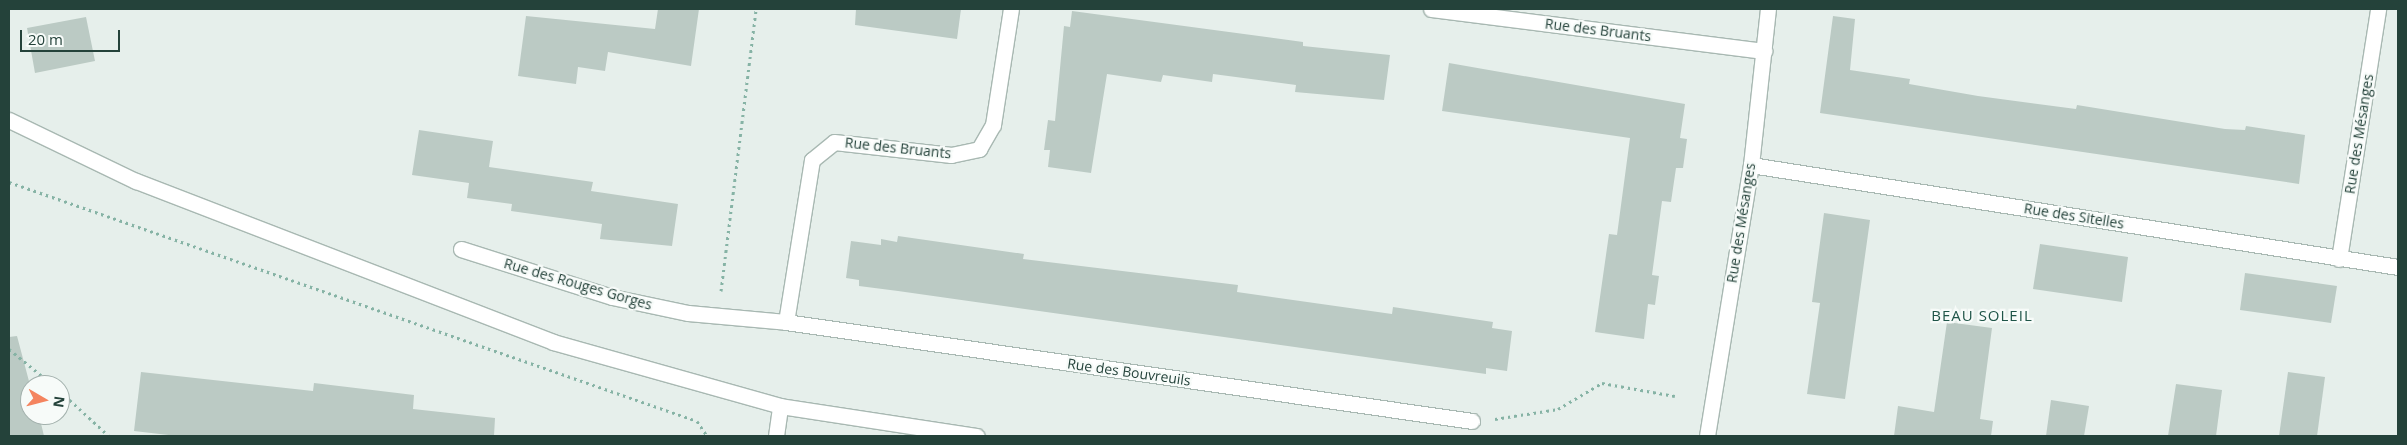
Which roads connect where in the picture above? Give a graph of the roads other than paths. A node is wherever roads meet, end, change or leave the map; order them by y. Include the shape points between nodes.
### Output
1 (1011, 9) edge
2 (1431, 9) edge
3 (1768, 9) edge
4 (2378, 9) edge
5 (1764, 51) junction
6 (9, 120) edge
7 (1750, 165) junction
8 (461, 249) dead end
9 (2339, 258) junction
10 (2398, 267) edge
11 (786, 322) junction
12 (780, 406) junction
13 (1472, 421) road end
14 (776, 436) edge
15 (978, 436) edge
16 (1707, 436) edge

1 - 11 street, Rue des Bruants via 993,125 979,149 951,155 834,142 812,160
2 - 5 street, Rue des Bruants
3 - 5 street, Rue des Mésanges
4 - 9 street, Rue des Mésanges
5 - 7 street, Rue des Mésanges
6 - 12 street via 136,181 553,342
7 - 9 street, Rue des Sitelles
7 - 16 street, Rue des Mésanges
8 - 11 street, Rue des Rouges Gorges via 612,297 718,316
9 - 10 street, Rue des Sitelles
11 - 13 street, Rue des Bouvreuils
12 - 14 street
12 - 15 street

